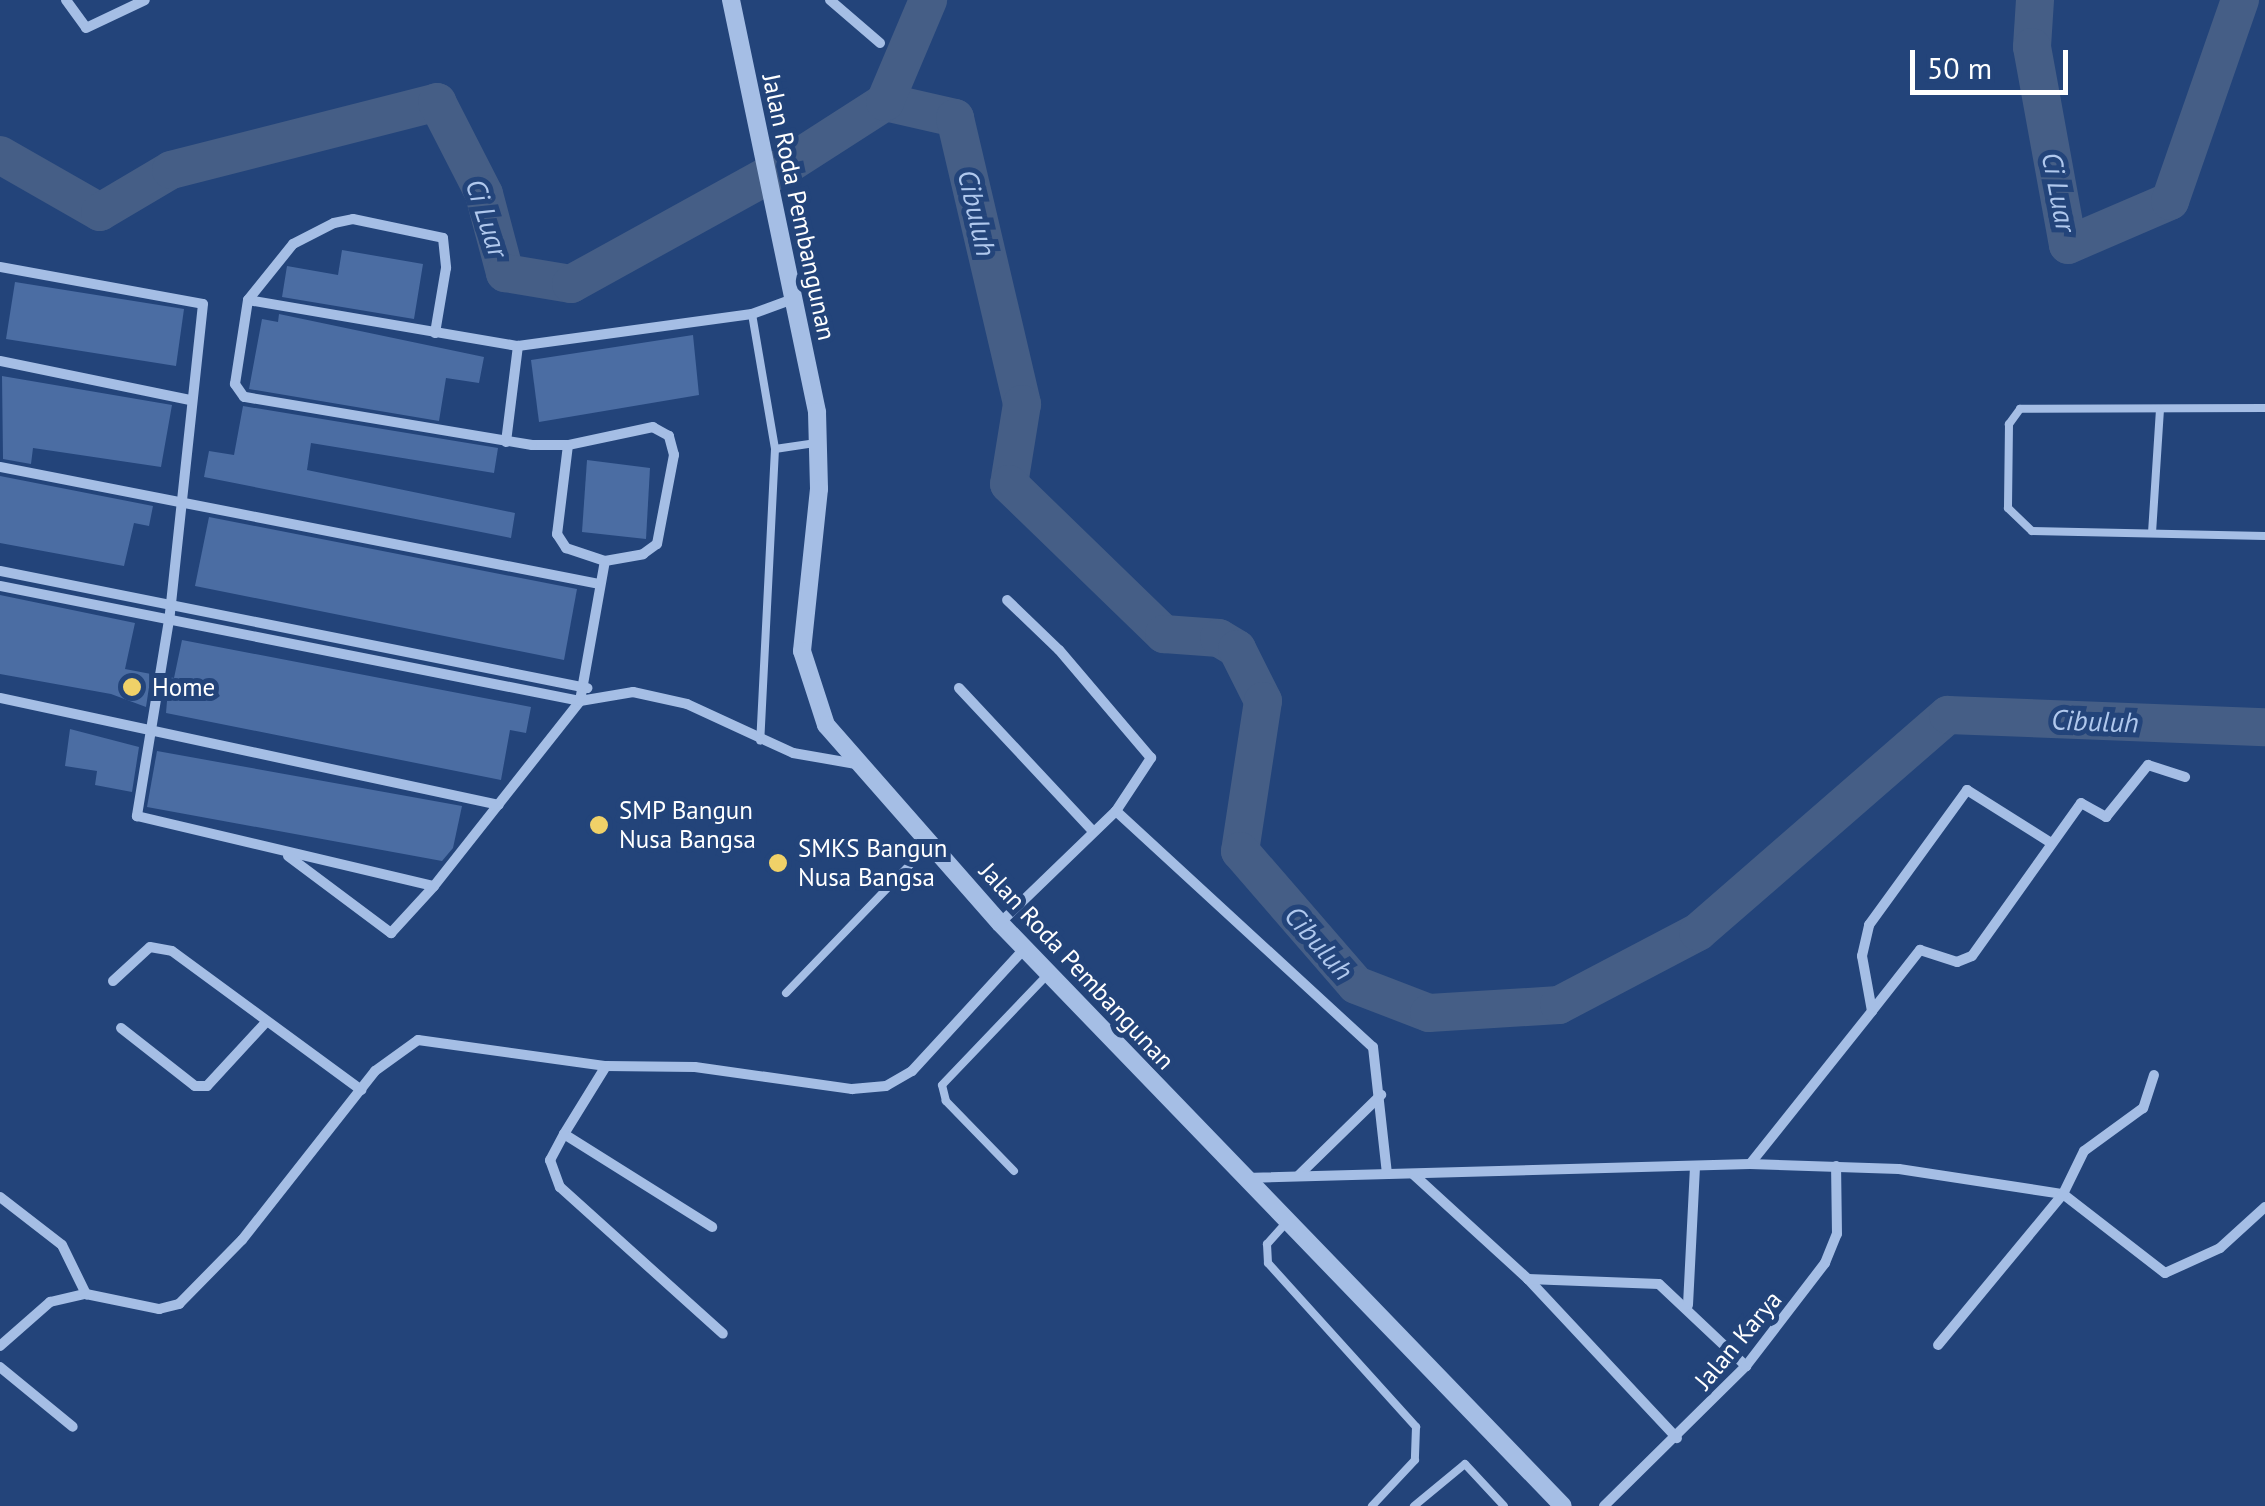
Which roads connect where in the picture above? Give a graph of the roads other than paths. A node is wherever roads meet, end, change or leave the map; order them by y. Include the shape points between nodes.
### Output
1 (66, 0) edge
2 (145, 0) edge
3 (731, 0) edge
4 (830, 0) edge
5 (880, 43) dead end
6 (0, 267) edge
7 (248, 300) junction
8 (790, 300) junction
9 (752, 314) junction
10 (435, 333) junction
11 (518, 346) junction
12 (0, 362) edge
13 (190, 400) junction
14 (2265, 408) edge
15 (2160, 410) junction
16 (506, 442) junction
17 (818, 443) junction
18 (568, 445) junction
19 (775, 449) junction
20 (0, 467) edge
21 (180, 501) junction
22 (2152, 533) junction
23 (2265, 536) edge
24 (605, 561) junction
25 (0, 571) edge
26 (599, 584) junction
27 (0, 586) edge
28 (1007, 600) dead end
29 (170, 604) junction
30 (169, 620) junction
31 (298, 628) junction
32 (295, 645) junction
33 (583, 686) junction
34 (959, 688) dead end
35 (597, 694) junction
36 (0, 698) edge
37 (580, 701) junction
38 (148, 729) junction
39 (760, 740) junction
40 (856, 764) junction
41 (2186, 777) dead end
42 (500, 805) junction
43 (1116, 811) junction
44 (1093, 832) junction
45 (2051, 843) junction
46 (930, 844) junction
47 (284, 852) junction
48 (434, 886) junction
49 (1000, 923) junction
50 (1025, 948) junction
51 (1049, 973) junction
52 (113, 981) dead end
53 (786, 993) dead end
54 (1872, 1011) junction
55 (267, 1021) junction
56 (121, 1028) dead end
57 (606, 1066) junction
58 (2154, 1075) dead end
59 (361, 1090) junction
60 (1381, 1095) junction
61 (564, 1134) junction
62 (1750, 1164) junction
63 (1836, 1166) junction
64 (1695, 1167) junction
65 (1014, 1171) dead end
66 (1388, 1173) junction
67 (1414, 1174) junction
68 (1299, 1176) junction
69 (1240, 1178) junction
70 (2062, 1194) junction
71 (0, 1197) edge
72 (2265, 1207) edge
73 (1285, 1224) junction
74 (712, 1227) dead end
75 (1528, 1279) junction
76 (86, 1294) junction
77 (1688, 1305) junction
78 (723, 1334) dead end
79 (1938, 1345) dead end
80 (0, 1346) edge
81 (1746, 1366) junction
82 (0, 1367) edge
83 (73, 1427) dead end
84 (1677, 1438) junction
85 (1372, 1506) edge
86 (1414, 1506) edge
87 (1504, 1506) edge
88 (1562, 1506) edge
89 (1604, 1506) edge

1 - 2 street via 86,28
3 - 8 street, Jalan Roda Pembangunan
4 - 5 street
6 - 13 street via 203,304
7 - 10 street
7 - 10 street via 293,244 334,223 353,219 425,231 448,245
7 - 16 street via 235,384 244,397
8 - 9 street
8 - 17 street, Jalan Roda Pembangunan
9 - 11 street
9 - 19 lane
10 - 11 street
11 - 16 street
12 - 13 street
13 - 21 street
14 - 15 lane
15 - 22 lane
15 - 22 lane via 2020,410 2010,424 2008,508 2023,528
16 - 18 street
17 - 19 lane
17 - 40 street, Jalan Roda Pembangunan via 802,651 826,725
18 - 24 street via 560,543
18 - 24 street via 653,427 672,442 656,544 643,554
19 - 39 lane
20 - 21 street
21 - 26 street
21 - 29 street
22 - 23 lane
24 - 26 street
25 - 29 street
26 - 33 street
27 - 30 street
28 - 43 street via 1150,754
29 - 30 street
29 - 31 street
30 - 32 street
30 - 38 street
31 - 32 street
31 - 33 street
32 - 37 street
33 - 35 street
33 - 37 street
34 - 44 street
35 - 37 street
35 - 39 street via 633,692 686,704
36 - 38 street
37 - 42 street
38 - 42 street
38 - 47 street via 137,816
39 - 40 street via 814,760
40 - 46 street, Jalan Roda Pembangunan
41 - 45 street via 2148,766 2109,814 2080,803
42 - 48 street
43 - 44 street
43 - 60 street via 1373,1047
44 - 49 street
45 - 54 street via 1972,956 1957,962 1920,950
45 - 54 street via 1967,790 1869,925 1862,956
46 - 49 street, Jalan Roda Pembangunan
46 - 53 lane
47 - 48 street
47 - 48 street via 391,933
49 - 50 street, Jalan Roda Pembangunan
50 - 51 street, Jalan Roda Pembangunan
50 - 57 street via 912,1072 886,1086 852,1089 695,1066
51 - 65 lane via 942,1085 946,1101
51 - 69 street, Jalan Roda Pembangunan
52 - 55 street via 141,953 161,947
54 - 62 street
55 - 56 street via 207,1086 195,1086
55 - 59 street
57 - 59 street via 418,1040 375,1071
57 - 61 street
58 - 70 street via 2143,1108 2084,1151
59 - 76 street via 242,1240 179,1304 126,1305
60 - 66 street
60 - 68 street
61 - 74 street
61 - 78 street via 550,1160 560,1188
62 - 63 street
62 - 64 street
63 - 70 street
63 - 81 street, Jalan Karya via 1834,1246
64 - 67 street
64 - 77 street
66 - 67 street
66 - 68 street
67 - 75 street
68 - 69 street
69 - 73 street, Jalan Roda Pembangunan
70 - 72 street via 2164,1273 2220,1248
70 - 79 street
71 - 76 street via 62,1245
73 - 85 lane via 1267,1244 1268,1263 1416,1426 1416,1460
73 - 88 street, Jalan Roda Pembangunan
75 - 77 street via 1648,1280
75 - 84 street
76 - 80 street via 50,1302
77 - 81 street
81 - 84 street, Jalan Karya
82 - 83 street
84 - 89 street, Jalan Karya
86 - 87 lane via 1465,1464

